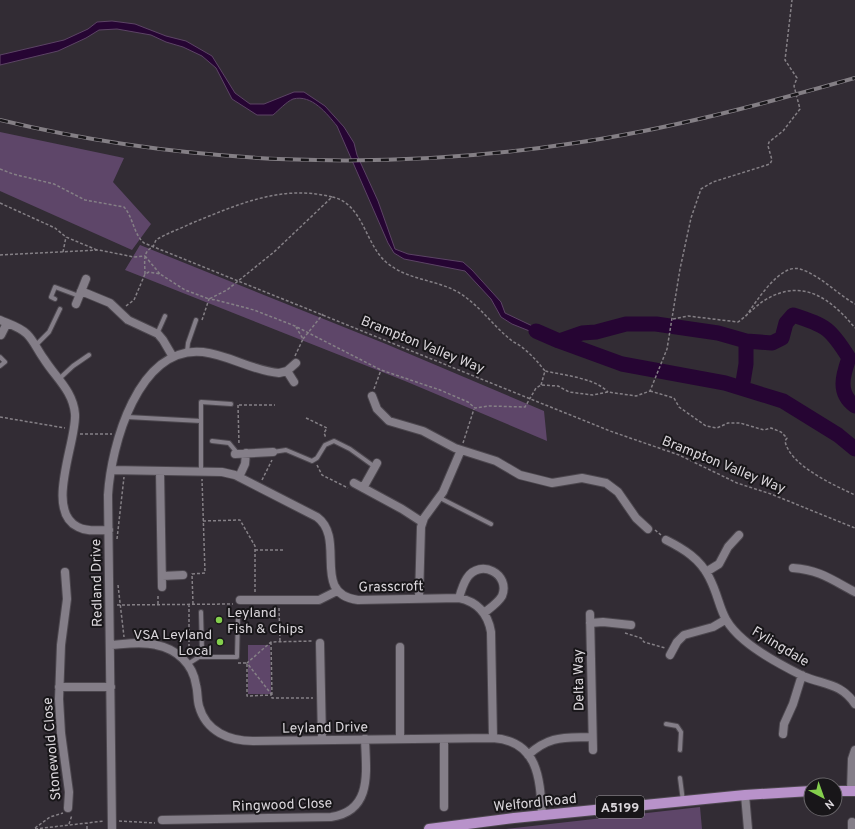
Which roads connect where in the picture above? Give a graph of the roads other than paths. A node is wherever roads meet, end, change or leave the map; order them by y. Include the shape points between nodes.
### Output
1 (86, 279) dead end
2 (78, 297) junction
3 (55, 300) dead end
4 (60, 309) dead end
5 (164, 316) dead end
6 (196, 320) dead end
7 (3, 321) edge
8 (157, 334) junction
9 (1, 336) edge
10 (36, 346) junction
11 (187, 352) junction
12 (89, 355) dead end
13 (0, 357) edge
14 (173, 357) junction
15 (296, 363) road end
16 (0, 366) edge
17 (288, 371) junction
18 (59, 379) junction
19 (294, 382) dead end
20 (372, 396) road end
21 (231, 404) road end
22 (127, 417) junction
23 (201, 421) junction
24 (212, 441) dead end
25 (461, 450) junction
26 (273, 452) joint
27 (240, 454) junction
28 (376, 465) joint
29 (111, 470) junction
30 (160, 472) junction
31 (201, 472) junction
32 (239, 477) junction
33 (354, 483) road end
34 (363, 488) junction
35 (440, 498) junction
36 (422, 522) junction
37 (491, 524) dead end
38 (648, 529) road end
39 (108, 530) junction
40 (739, 535) dead end
41 (666, 540) road end
42 (793, 568) dead end
43 (65, 572) dead end
44 (706, 572) junction
45 (183, 575) dead end
46 (162, 576) junction
47 (162, 587) road end
48 (337, 591) junction
49 (855, 592) edge
50 (419, 598) junction
51 (459, 598) junction
52 (240, 600) road end
53 (201, 612) dead end
54 (484, 613) junction
55 (238, 615) dead end
56 (725, 620) junction
57 (631, 626) dead end
58 (320, 643) dead end
59 (111, 646) junction
60 (400, 647) dead end
61 (672, 651) road end
62 (199, 657) junction
63 (191, 662) junction
64 (802, 675) junction
65 (59, 686) junction
66 (111, 687) junction
67 (854, 698) edge
68 (666, 724) dead end
69 (783, 734) dead end
70 (592, 737) junction
71 (493, 738) junction
72 (365, 739) junction
73 (400, 739) junction
74 (444, 739) junction
75 (322, 740) junction
76 (593, 750) dead end
77 (680, 750) dead end
78 (855, 750) edge
79 (528, 755) junction
80 (680, 778) dead end
81 (803, 791) edge
82 (853, 791) edge
83 (745, 795) junction
84 (683, 801) junction
85 (444, 807) dead end
86 (68, 808) road end
87 (542, 815) junction
88 (162, 820) road end
89 (112, 825) edge
90 (429, 829) edge
91 (748, 829) edge

1 - 2 street
2 - 3 lane via 55,287 51,297
2 - 8 street via 110,302 134,324
4 - 10 lane via 49,332
5 - 8 lane
6 - 11 lane
7 - 9 street
7 - 10 street via 27,333
8 - 14 street
10 - 18 street
11 - 14 street, Redland Drive
11 - 17 street, Redland Drive via 216,354 275,373
12 - 18 lane
13 - 16 lane via 5,362
14 - 22 street, Redland Drive via 152,372 138,393
15 - 17 street
17 - 19 street
18 - 39 street via 72,401 75,416 64,482 66,514 78,528
20 - 25 street via 377,409 389,421 423,431
21 - 23 lane via 201,402
22 - 23 lane
22 - 29 street, Redland Drive
23 - 31 lane
24 - 27 lane via 228,443
25 - 35 street
25 - 38 street via 496,461 520,475 540,480 558,483 582,478 606,484 618,492 636,518
26 - 27 street
26 - 28 lane via 286,450 308,461 315,461 328,443 338,442
27 - 32 street via 245,464
28 - 34 street
29 - 30 street
29 - 39 street, Redland Drive
30 - 31 street
30 - 46 street
31 - 32 street via 222,472
32 - 48 street via 325,523 330,536 332,580
33 - 34 street
34 - 36 street
35 - 36 street
35 - 37 lane
36 - 50 street
39 - 59 street, Redland Drive
40 - 44 street via 728,547 719,564
41 - 44 street, Fylingdale via 689,553
42 - 49 street via 807,569 825,575
43 - 65 street, Stonewold Close via 67,599
44 - 56 street, Fylingdale
45 - 46 street
46 - 47 street
48 - 50 street, Grasscroft via 358,600
48 - 52 street via 319,600
50 - 51 street, Grasscroft
51 - 54 street, Grasscroft via 473,602
51 - 54 street via 464,582 471,573 481,568 495,572 501,579 503,592 499,600
53 - 62 lane via 202,651
54 - 71 street via 491,632
55 - 62 lane via 237,657
56 - 61 street via 684,635
56 - 64 street, Fylingdale via 750,645
57 - 70 street, Delta Way via 590,618
58 - 75 street
59 - 63 street, Leyland Drive via 157,645
59 - 66 street, Redland Drive
60 - 73 street
62 - 63 lane
63 - 75 street, Leyland Drive via 198,705 213,728 225,737 242,741
64 - 67 street, Fylingdale via 837,687
64 - 69 street via 784,724
65 - 66 street, Stonewold Close
65 - 86 street, Stonewold Close via 61,733 69,792
66 - 89 street, Redland Drive
68 - 77 lane via 677,726 680,732
70 - 76 street, Delta Way
70 - 79 street via 554,739 542,743
71 - 74 street, Leyland Drive
71 - 79 street, Leyland Drive via 511,742
72 - 73 street, Leyland Drive
72 - 75 street, Leyland Drive
72 - 88 street, Ringwood Close via 365,790 356,805 342,815
73 - 74 street, Leyland Drive
74 - 85 street
78 - 82 street via 852,759
79 - 87 street, Leyland Drive via 538,775
80 - 84 lane
81 - 83 main road, Welford Road / A5199
83 - 84 main road, Welford Road / A5199
83 - 91 street
84 - 87 main road, Welford Road / A5199
87 - 90 main road, Welford Road / A5199

